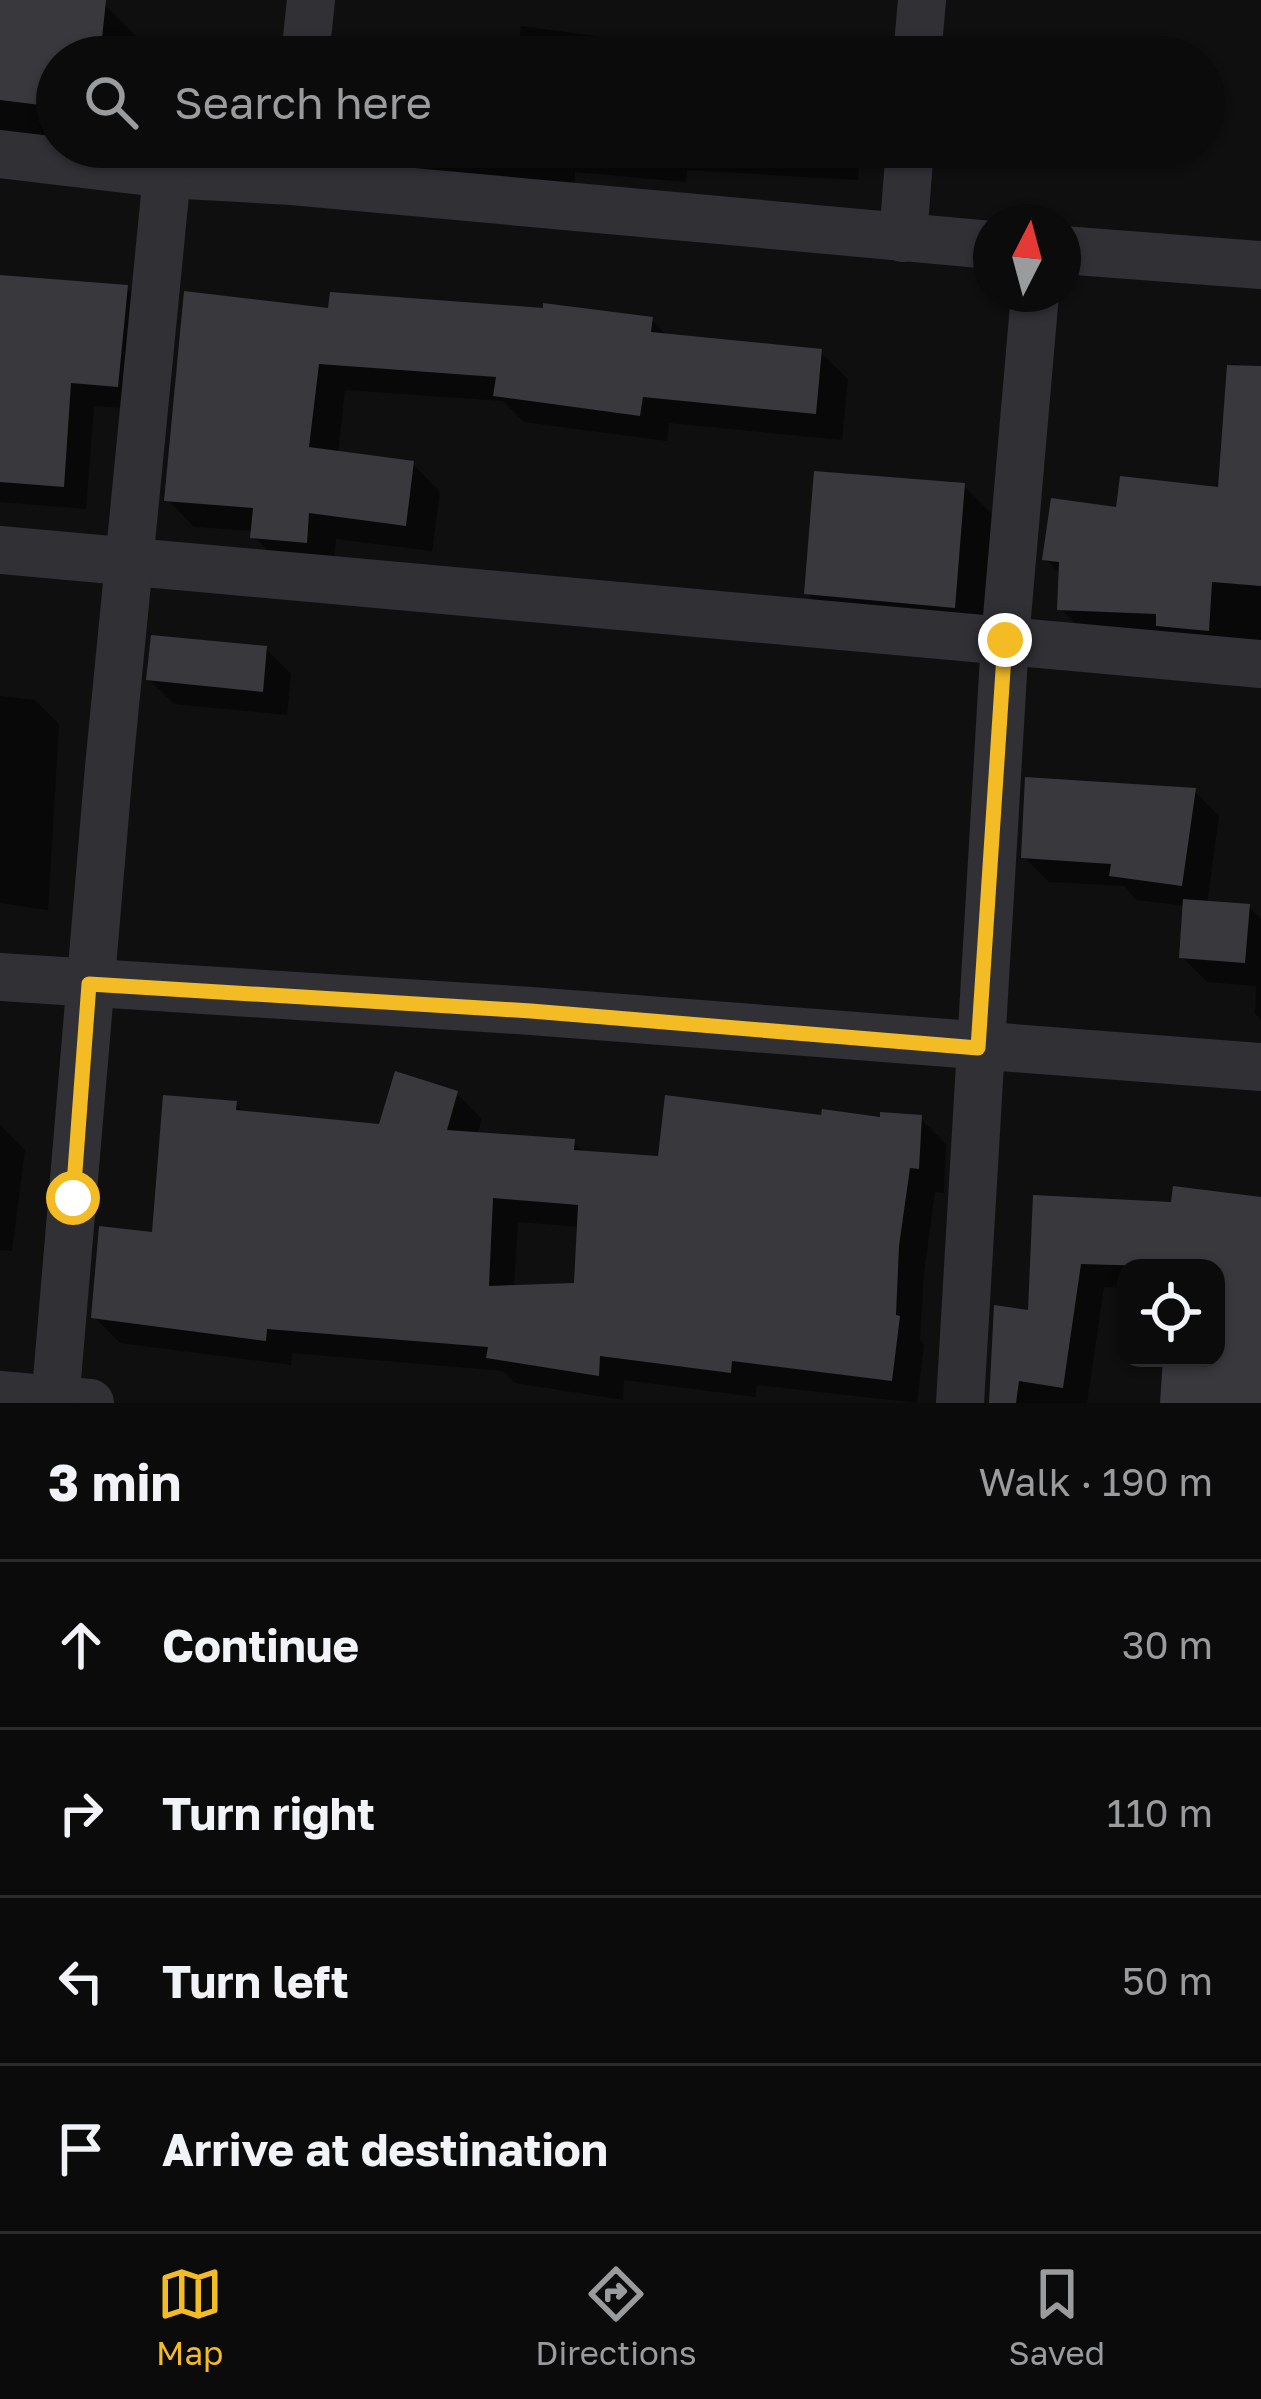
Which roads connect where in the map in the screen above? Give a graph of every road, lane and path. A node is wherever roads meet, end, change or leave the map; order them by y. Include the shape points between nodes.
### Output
1 (311, 0) edge
2 (922, 0) edge
3 (307, 36) edge
4 (919, 36) edge
5 (0, 154) edge
6 (36, 158) edge
7 (117, 168) edge
8 (243, 168) edge
9 (327, 168) edge
10 (908, 168) edge
11 (167, 174) junction
12 (903, 238) junction
13 (973, 244) edge
14 (1081, 251) edge
15 (1261, 265) edge
16 (1033, 312) edge
17 (0, 550) edge
18 (128, 563) junction
19 (1005, 640) junction
20 (1261, 664) edge
21 (0, 977) edge
22 (89, 984) junction
23 (978, 1048) junction
24 (1261, 1067) edge
25 (0, 1395) edge
26 (67, 1402) edge
27 (960, 1403) edge

1 - 3 street
2 - 4 street
5 - 6 street
7 - 11 street
8 - 11 street
9 - 12 street
10 - 12 street
11 - 18 street
12 - 13 street
14 - 15 street
16 - 19 street
17 - 18 street
18 - 19 street
18 - 22 street
19 - 20 street
19 - 23 street
21 - 22 street
22 - 23 street
22 - 26 street
23 - 24 street
23 - 27 street
25 - 26 street

